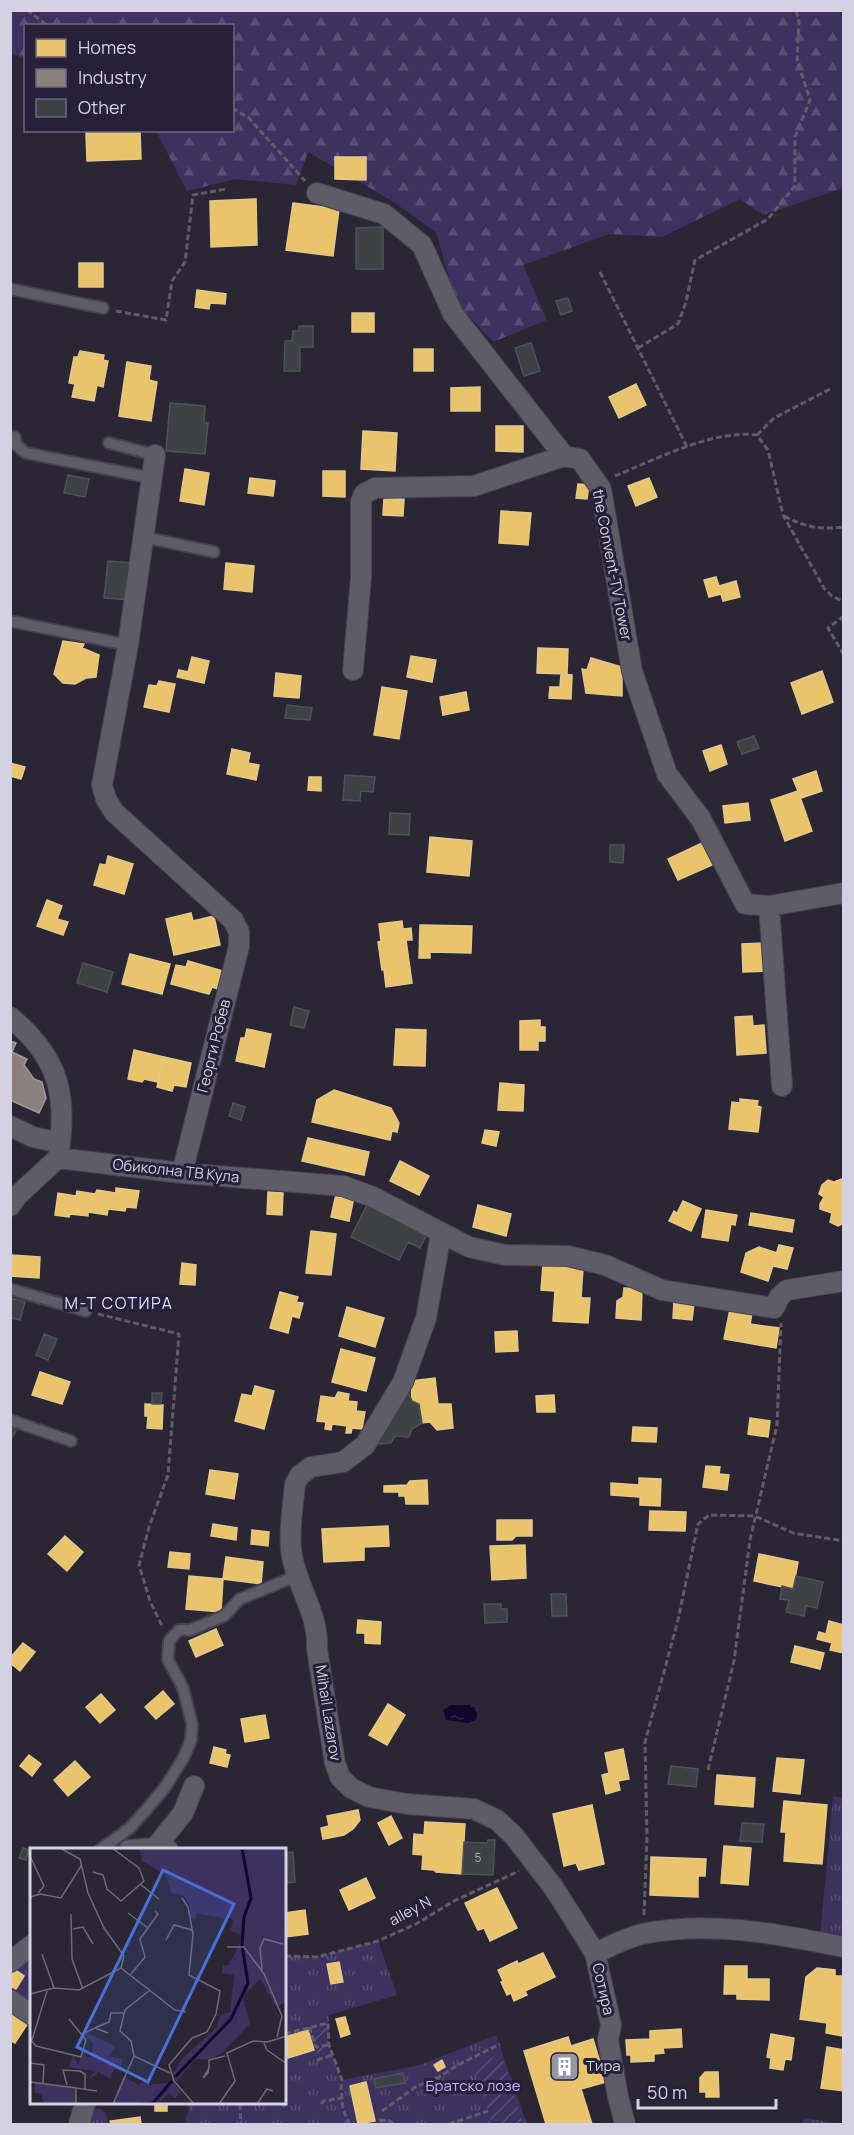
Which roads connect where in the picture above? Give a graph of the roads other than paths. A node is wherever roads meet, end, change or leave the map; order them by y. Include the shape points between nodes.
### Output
1 (316, 193) road end
2 (10, 289) edge
3 (103, 308) road end
4 (15, 437) dead end
5 (109, 443) dead end
6 (155, 455) joint
7 (564, 456) junction
8 (152, 478) junction
9 (144, 537) junction
10 (214, 552) dead end
11 (10, 621) edge
12 (128, 645) junction
13 (353, 670) dead end
14 (843, 893) edge
15 (769, 906) junction
16 (10, 1017) edge
17 (782, 1086) dead end
18 (10, 1126) edge
19 (59, 1150) junction
20 (182, 1173) junction
21 (10, 1206) edge
22 (441, 1234) junction
23 (843, 1281) edge
24 (10, 1289) edge
25 (86, 1311) road end
26 (10, 1420) edge
27 (71, 1442) dead end
28 (299, 1578) junction
29 (194, 1786) dead end
30 (103, 1848) edge
31 (163, 1848) edge
32 (30, 1947) edge
33 (843, 1947) edge
34 (595, 1953) junction
35 (10, 1962) edge
36 (10, 2000) edge
37 (30, 2014) edge
38 (84, 2105) edge
39 (79, 2124) edge
40 (625, 2124) edge

1 - 7 street, the Convent-TV Tower via 384,214 422,245 453,314
2 - 3 lane
4 - 8 lane via 16,445 26,453
5 - 6 lane
6 - 8 street
7 - 13 street via 474,486 375,488 364,494
7 - 15 street, the Convent-TV Tower via 580,459 601,489 632,671 667,774 701,819 745,904
8 - 9 street
9 - 10 lane
9 - 12 street
11 - 12 lane
12 - 20 street, Георги Робев via 102,785 106,799 114,812 233,920 239,932 239,946
14 - 15 street, the Convent-TV Tower
15 - 17 street
16 - 19 street via 49,1059 58,1080
18 - 19 street, Обиколна ТВ Кула
19 - 20 street, Обиколна ТВ Кула
19 - 21 street
20 - 22 street, Обиколна ТВ Кула via 344,1186 374,1197
22 - 23 street, Обиколна ТВ Кула via 469,1247 505,1255 568,1256 605,1265 662,1290 774,1308 787,1290
22 - 28 street, Mihail Lazarov via 426,1318 403,1382 365,1445 343,1462 310,1467 295,1484 291,1550
24 - 25 lane
26 - 27 lane
28 - 30 lane via 240,1599 224,1616 179,1630 169,1641 168,1660 183,1688 192,1724 190,1740 166,1786 130,1828
28 - 34 street, Mihail Lazarov via 318,1632 317,1648 340,1777 369,1797 474,1809 497,1820 554,1888
29 - 31 street
32 - 35 street
33 - 34 street via 762,1931 698,1928 643,1934
34 - 40 street, Сотира via 611,2025 608,2040
36 - 37 street
38 - 39 street

